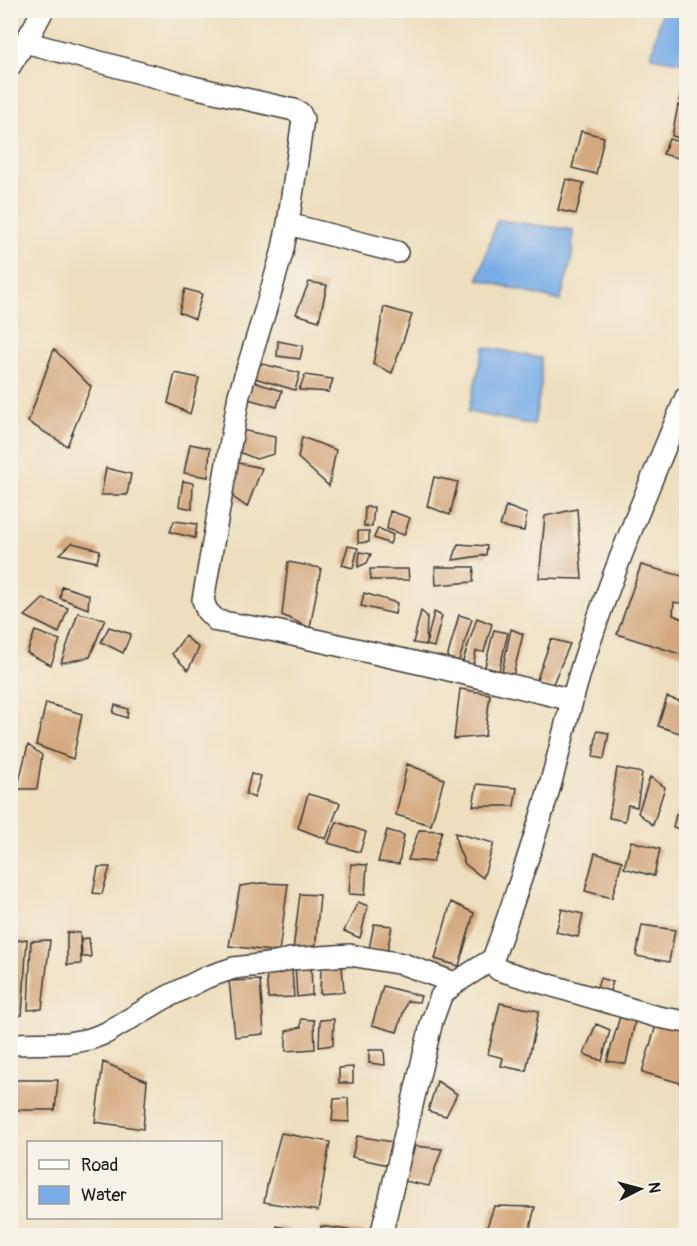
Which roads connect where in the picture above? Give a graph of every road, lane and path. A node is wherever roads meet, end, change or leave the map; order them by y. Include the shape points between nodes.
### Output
1 (43, 10) edge
2 (25, 42) junction
3 (10, 66) edge
4 (288, 224) junction
5 (397, 252) dead end
6 (687, 398) edge
7 (572, 700) junction
8 (493, 960) junction
9 (455, 983) junction
10 (687, 1022) edge
11 (10, 1044) edge
12 (381, 1236) edge

1 - 2 street
2 - 3 street
2 - 4 street via 300,113 303,119
4 - 5 street
4 - 7 street via 239,395 203,600 207,611 217,621 286,633
6 - 7 street via 606,595
7 - 8 street via 529,856
8 - 9 street
8 - 10 street via 498,970
9 - 11 street via 403,963 350,955 290,959 234,968 207,977 90,1039
9 - 12 street via 441,996 432,1021

